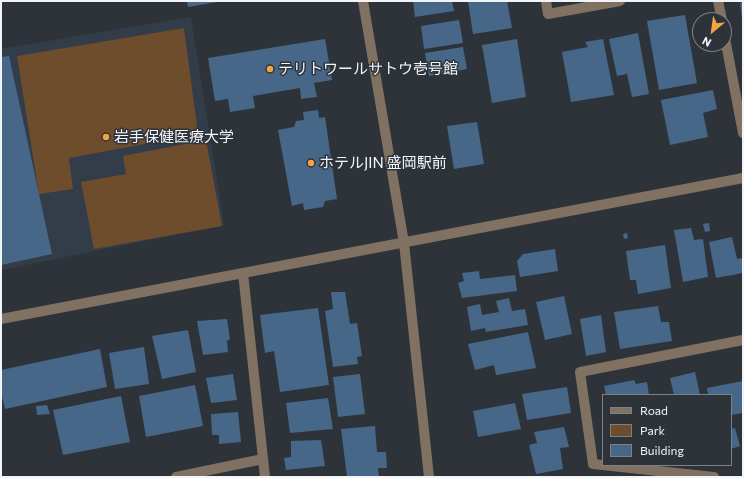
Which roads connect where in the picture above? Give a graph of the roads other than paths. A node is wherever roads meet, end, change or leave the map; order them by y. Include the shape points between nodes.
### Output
1 (363, 1) edge
2 (546, 1) edge
3 (620, 1) edge
4 (718, 1) edge
5 (720, 12) edge
6 (728, 52) edge
7 (743, 133) edge
8 (743, 178) edge
9 (404, 243) junction
10 (243, 273) junction
11 (1, 319) edge
12 (743, 340) edge
13 (263, 460) junction
14 (602, 465) edge
15 (612, 466) edge
16 (176, 477) edge
17 (266, 477) edge
18 (429, 477) edge
19 (714, 477) edge

1 - 9 street
2 - 3 street via 548,14
4 - 5 street
6 - 7 street
8 - 9 street
9 - 10 street
9 - 18 street
10 - 11 street
10 - 13 street
12 - 14 street via 580,372 593,464
13 - 16 street
13 - 17 street
15 - 19 street

